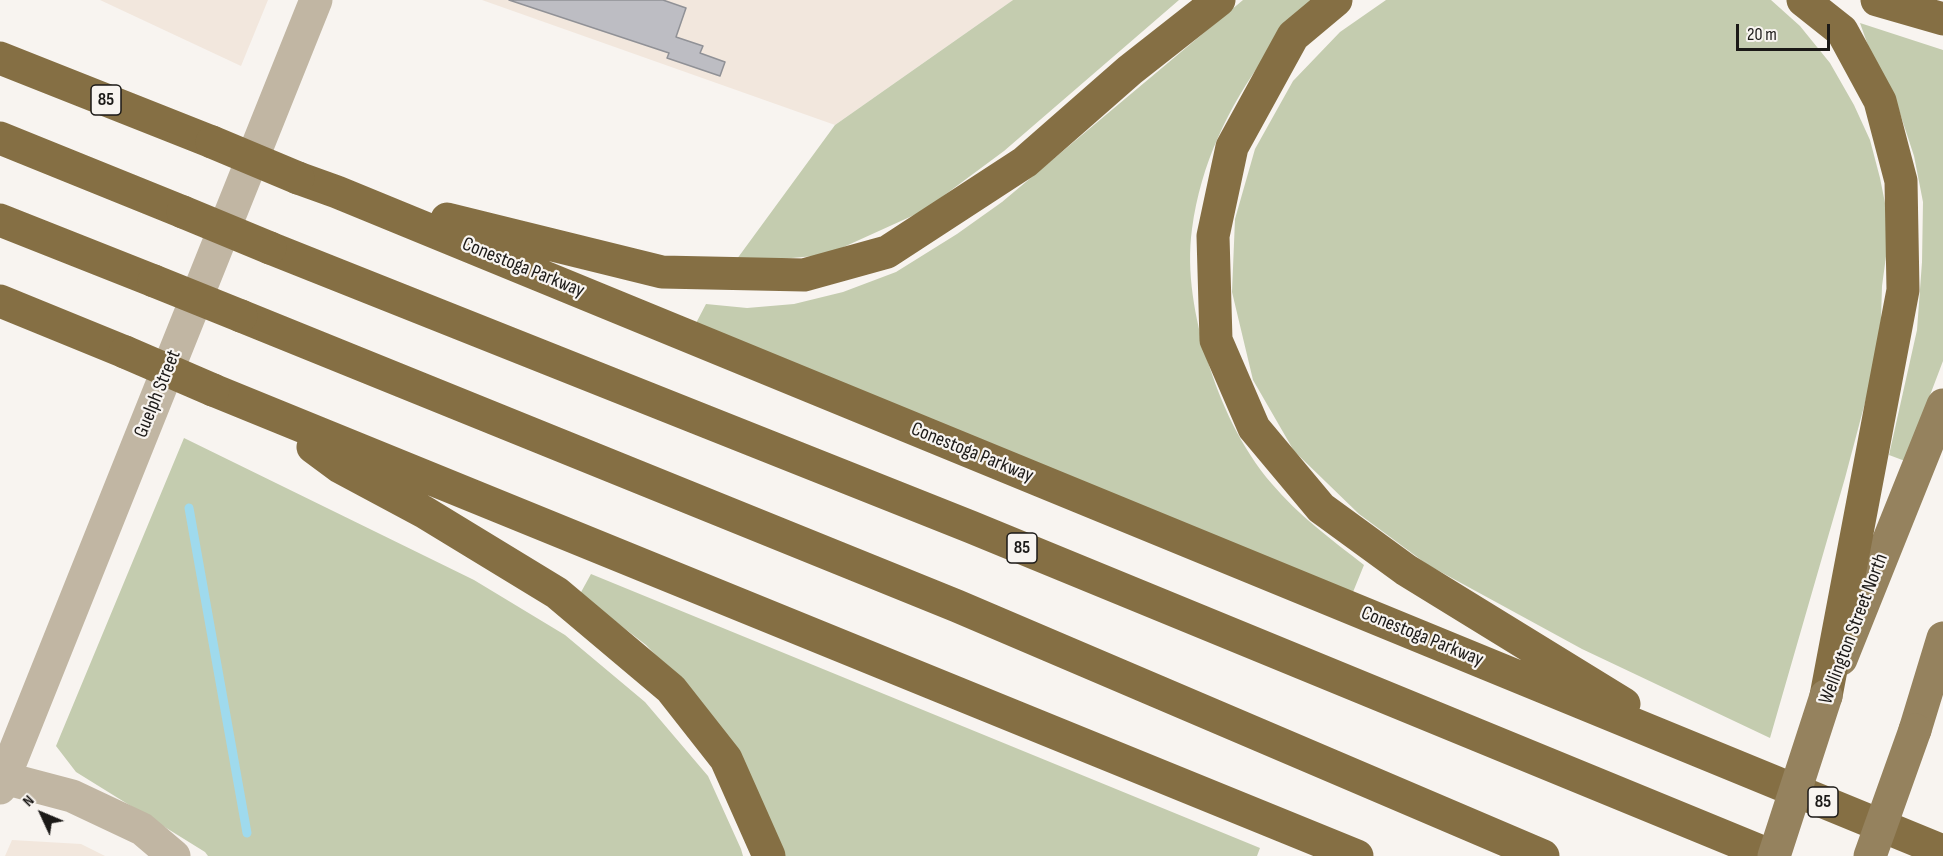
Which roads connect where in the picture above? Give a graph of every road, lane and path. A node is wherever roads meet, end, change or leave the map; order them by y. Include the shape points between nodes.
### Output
1 (316, 0) edge
2 (1220, 0) edge
3 (1336, 0) edge
4 (1803, 0) edge
5 (1877, 0) edge
6 (1943, 20) edge
7 (0, 58) edge
8 (0, 138) edge
9 (337, 192) junction
10 (0, 220) edge
11 (0, 301) edge
12 (1943, 405) edge
13 (266, 412) junction
14 (1943, 638) edge
15 (1826, 696) junction
16 (1702, 752) junction
17 (1, 781) edge
18 (1943, 851) edge
19 (174, 856) edge
20 (769, 856) edge
21 (1357, 856) edge
22 (1543, 856) edge
23 (1773, 856) edge
24 (1870, 856) edge

1 - 17 street, Guelph Street
2 - 9 highway via 1130,70 1025,162 887,252 804,275 662,272
3 - 16 highway via 1293,36 1232,147 1213,236 1216,340 1254,428 1321,508 1406,570
4 - 15 highway via 1842,31 1875,91 1901,181 1902,290
5 - 6 highway
7 - 9 highway, Conestoga Parkway / 85, bridge
8 - 23 highway, 85, bridge via 960,523
9 - 16 highway, Conestoga Parkway / 85
10 - 22 highway, bridge via 957,606
11 - 13 highway, bridge
12 - 15 main road, Wellington Street North
13 - 20 highway via 340,467 424,512 557,593 671,689 726,759
13 - 21 highway
14 - 24 main road, bridge
15 - 23 main road, Wellington Street North, bridge
16 - 18 highway, Conestoga Parkway / 85
17 - 19 street via 72,796 142,829

